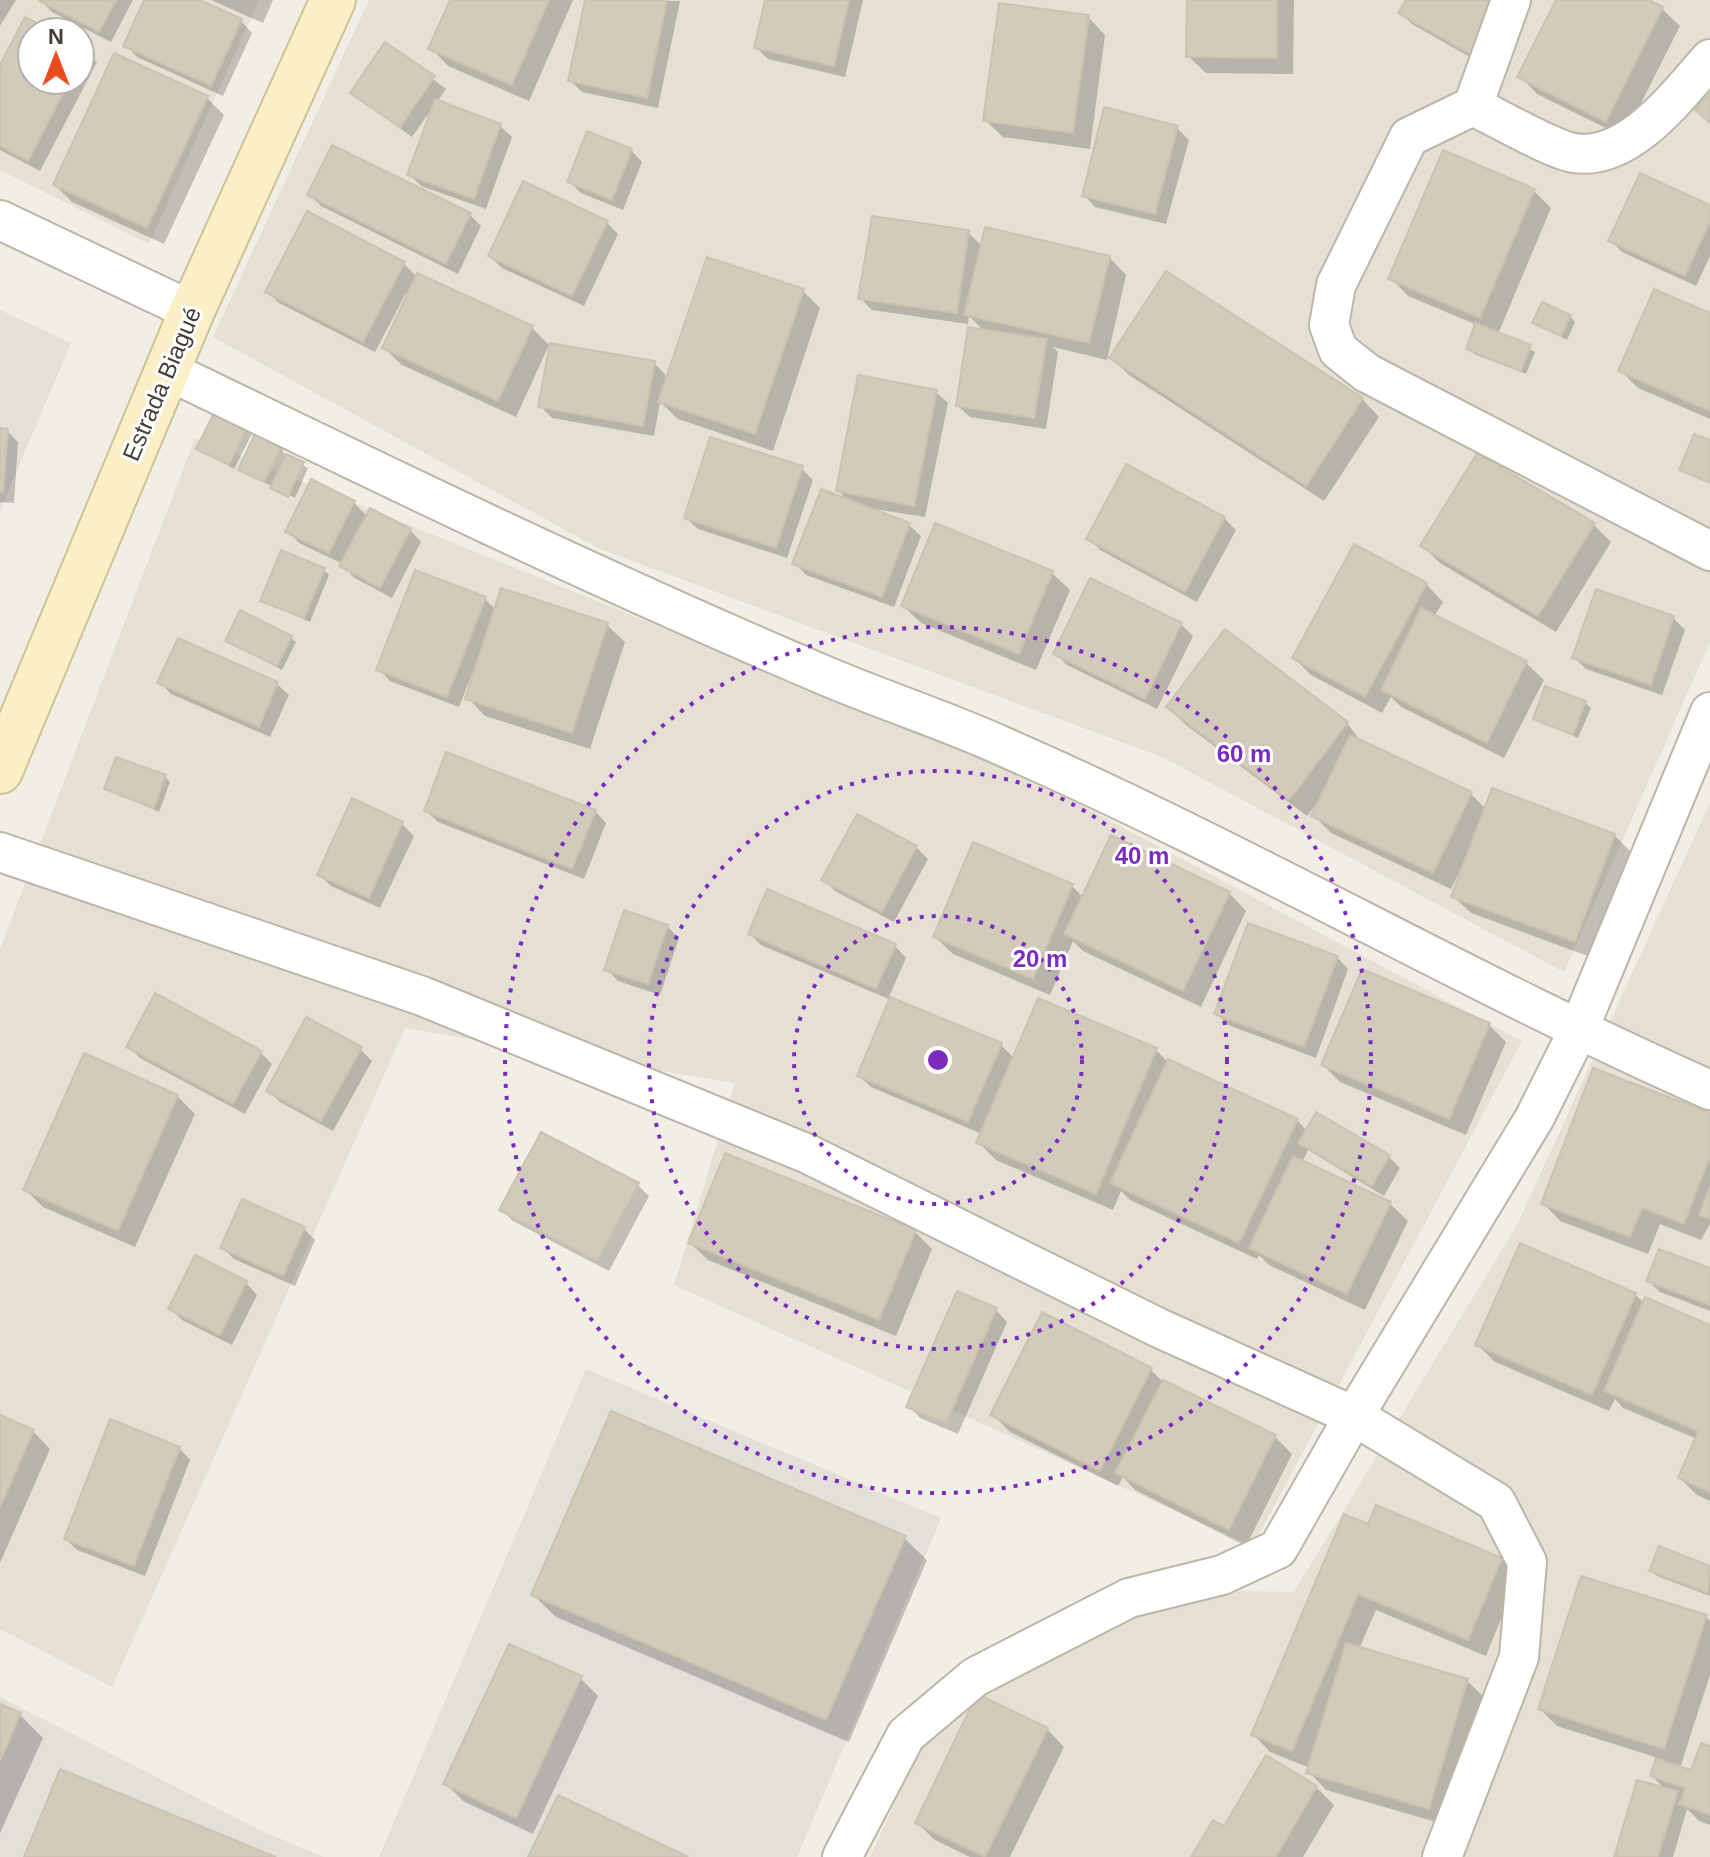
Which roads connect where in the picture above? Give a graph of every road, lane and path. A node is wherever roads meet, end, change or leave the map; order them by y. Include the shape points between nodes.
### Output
1 (333, 0) edge
2 (1511, 0) edge
3 (1710, 59) edge
4 (1473, 106) junction
5 (0, 220) edge
6 (192, 311) junction
7 (167, 370) junction
8 (1710, 551) edge
9 (1710, 712) edge
10 (0, 771) edge
11 (0, 852) edge
12 (1578, 1031) junction
13 (1710, 1090) edge
14 (1354, 1416) junction
15 (842, 1857) edge
16 (1442, 1857) edge

1 - 6 main road, Estrada Biagué
2 - 4 street
3 - 4 street via 1655,121 1608,152 1573,153
4 - 8 street via 1409,137 1336,285 1329,325 1338,350 1367,373
5 - 6 street
6 - 7 main road, Estrada Biagué
7 - 10 main road, Estrada Biagué
7 - 12 street via 521,541 822,675 1002,746
9 - 12 street
11 - 14 street via 422,996 808,1154 1159,1328
12 - 13 street
12 - 14 street via 1535,1117
14 - 15 street via 1278,1549 1222,1575 1129,1598 975,1677 906,1735
14 - 16 street via 1496,1502 1527,1562 1519,1657

